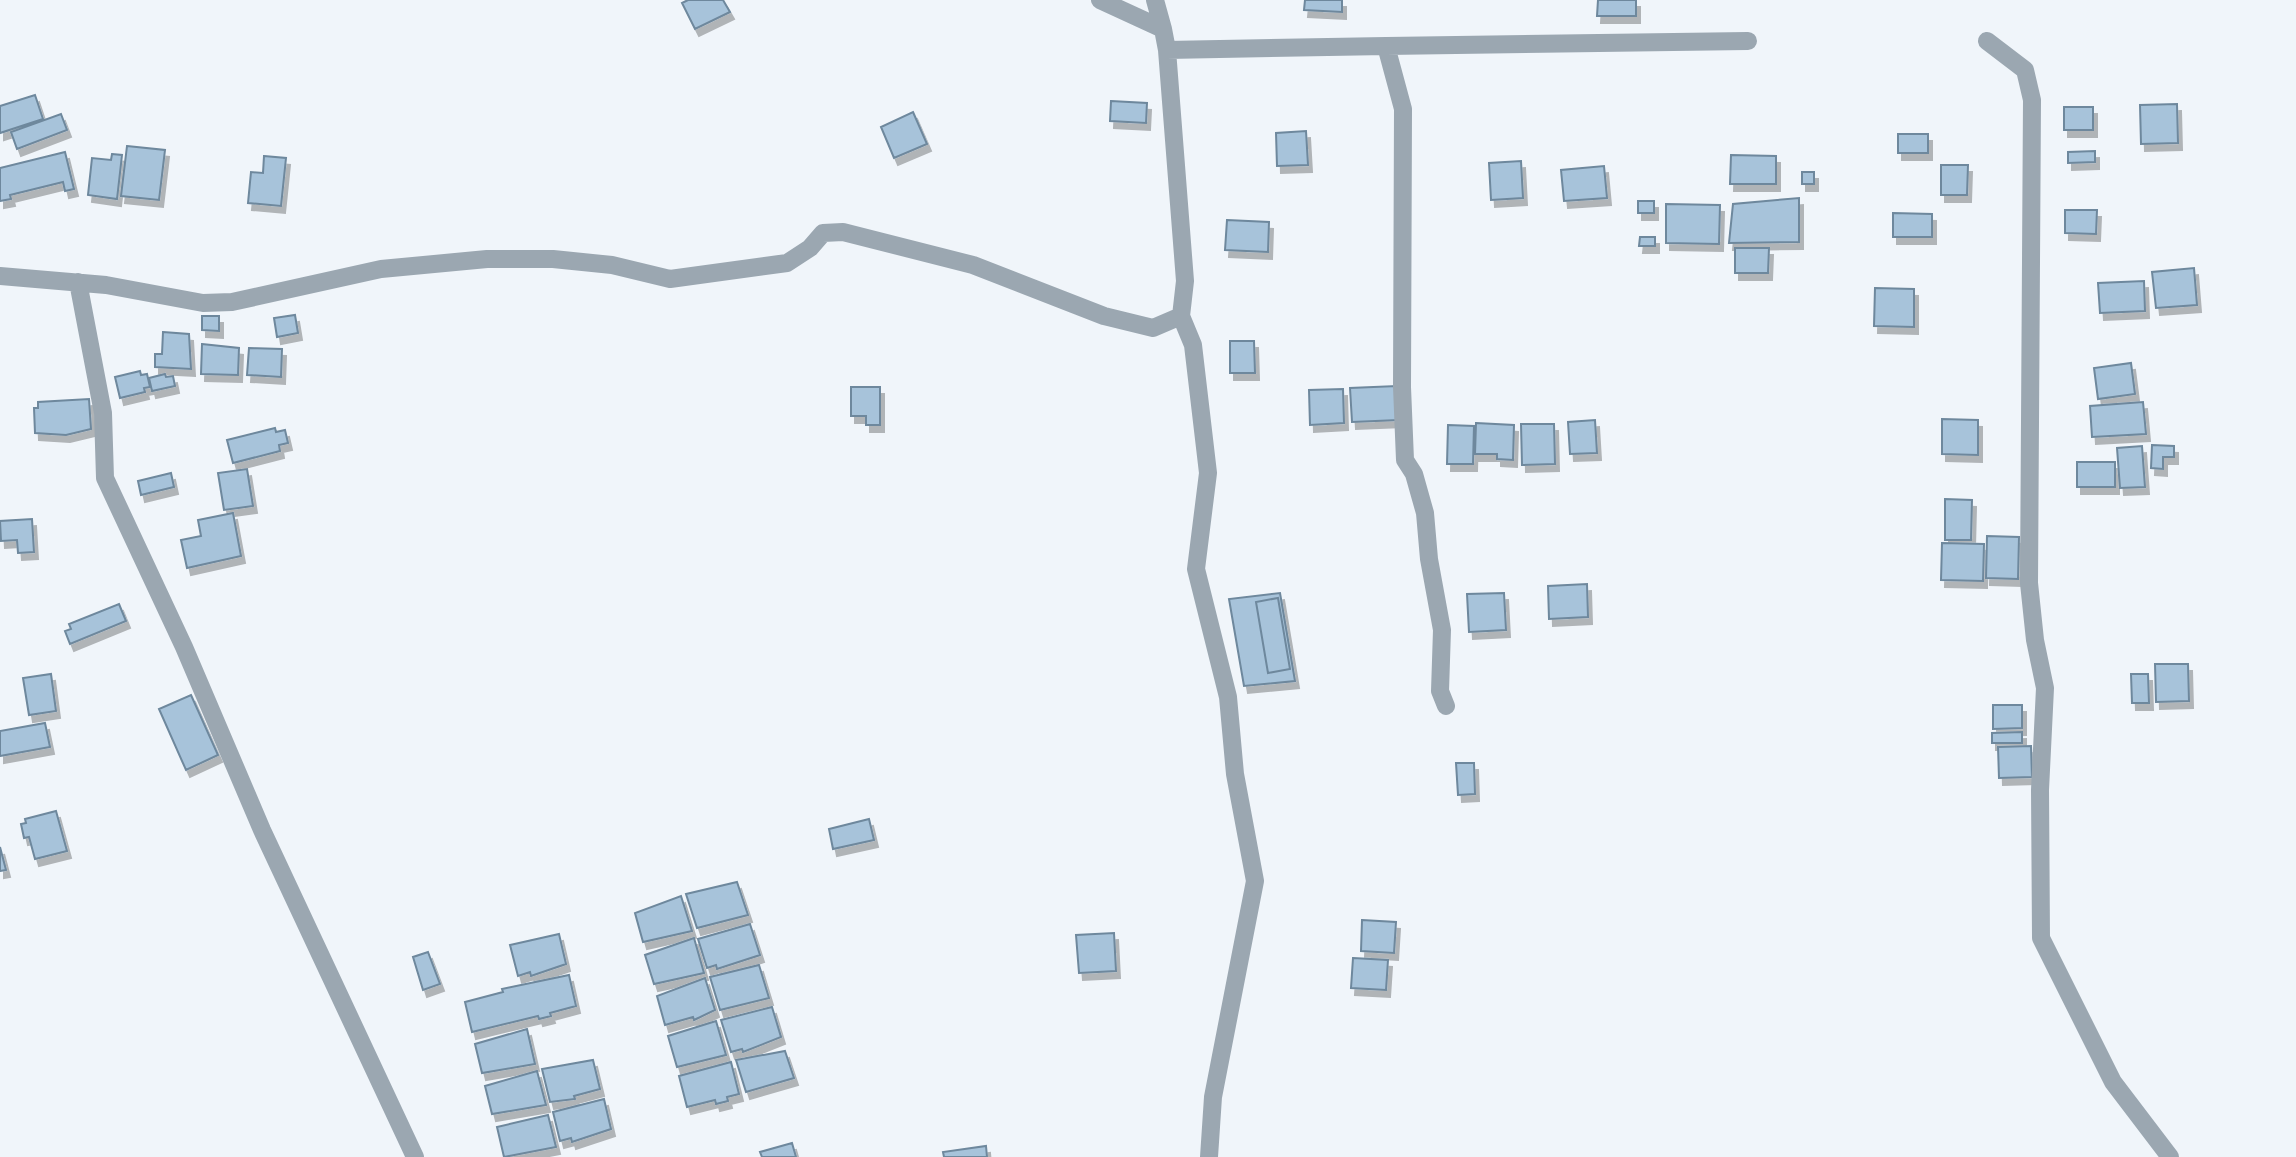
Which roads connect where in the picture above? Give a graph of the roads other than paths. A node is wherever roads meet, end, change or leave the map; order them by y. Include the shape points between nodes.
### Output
1 (1100, 0) edge
2 (1155, 0) edge
3 (1163, 29) junction
4 (1748, 41) dead end
5 (1987, 41) dead end
6 (1386, 46) junction
7 (1167, 50) junction
8 (0, 276) edge
9 (78, 282) junction
10 (1181, 316) junction
11 (1446, 706) dead end
12 (415, 1157) edge
13 (1209, 1157) edge
14 (2170, 1157) edge

1 - 3 street
2 - 3 street
3 - 7 street
4 - 6 street
5 - 14 street via 2025,70 2032,100 2029,583 2045,688 2041,938 2113,1082
6 - 7 street
6 - 11 street via 1403,109 1405,460 1425,513 1442,630 1440,691
7 - 10 street via 1185,281
8 - 9 street
9 - 10 street via 203,303 232,302 381,269 487,259 612,265 670,279 787,263 823,233 843,232 973,265 1104,316 1153,328
9 - 12 street via 103,413 105,478
10 - 13 street via 1193,345 1208,473 1196,569 1228,697 1235,774 1255,881 1213,1097

